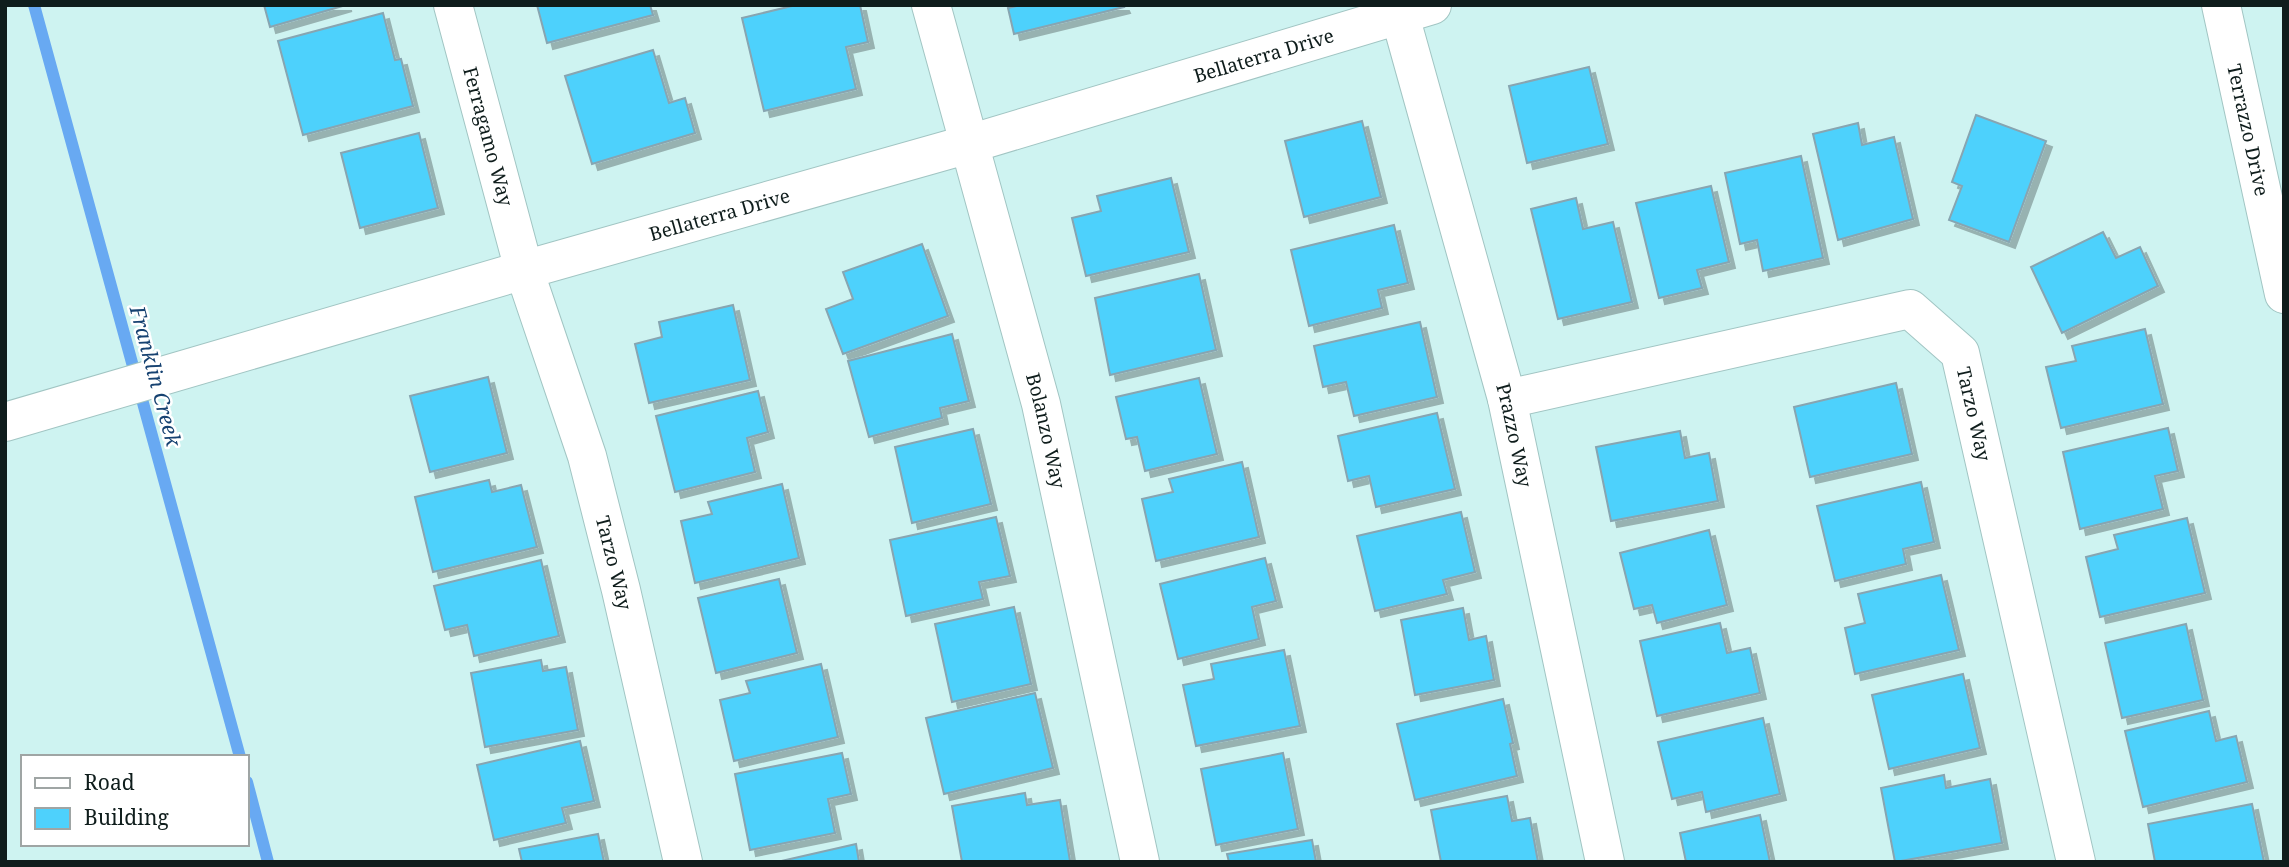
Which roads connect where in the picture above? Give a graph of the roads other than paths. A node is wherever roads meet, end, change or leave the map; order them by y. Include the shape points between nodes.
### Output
1 (453, 5) edge
2 (931, 5) edge
3 (2221, 5) edge
4 (1410, 8) edge
5 (969, 144) junction
6 (524, 270) junction
7 (2284, 294) edge
8 (1507, 399) junction
9 (5, 422) edge
10 (683, 862) edge
11 (1140, 862) edge
12 (1605, 862) edge
13 (2076, 862) edge

1 - 6 street, Ferragamo Way
2 - 5 street, Bolanzo Way
3 - 7 street, Terrazzo Drive
4 - 5 street, Bellaterra Drive
4 - 8 street, Prazzo Way
5 - 6 street, Bellaterra Drive
5 - 11 street, Bolanzo Way via 1041,404
6 - 9 street, Bellaterra Drive
6 - 10 street, Tarzo Way via 587,456
8 - 12 street, Prazzo Way
8 - 13 street, Tarzo Way via 1910,309 1960,353

